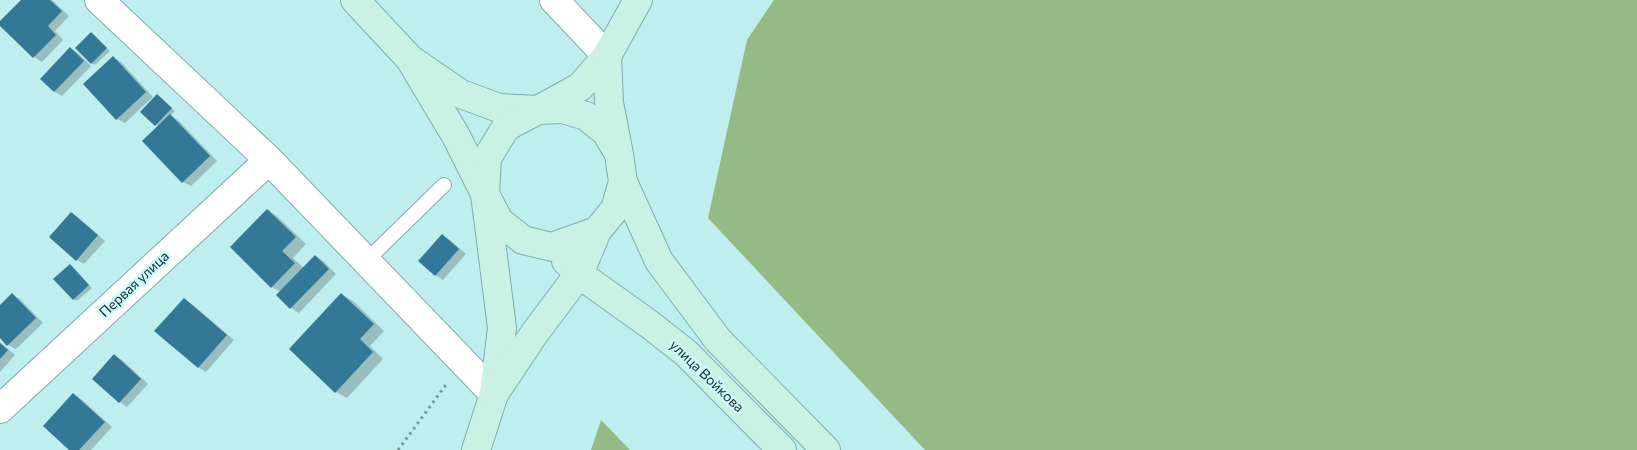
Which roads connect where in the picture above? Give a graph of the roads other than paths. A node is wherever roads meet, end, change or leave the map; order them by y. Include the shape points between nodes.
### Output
1 (99, 0) edge
2 (355, 0) edge
3 (554, 0) edge
4 (638, 0) edge
5 (607, 56) junction
6 (410, 59) junction
7 (538, 110) junction
8 (618, 154) junction
9 (269, 160) junction
10 (623, 182) junction
11 (444, 185) dead end
12 (486, 194) junction
13 (597, 231) junction
14 (552, 247) junction
15 (366, 261) junction
16 (579, 274) junction
17 (494, 394) junction
18 (0, 409) edge
19 (476, 450) edge
20 (782, 450) edge
21 (826, 450) edge

1 - 9 street
2 - 6 main road
3 - 5 street
4 - 5 main road
5 - 7 main road via 580,87
5 - 8 main road via 609,103
6 - 7 main road via 461,94 499,108
6 - 12 main road
7 - 8 main road via 563,109 586,116 606,132
7 - 12 main road via 506,127 487,158
8 - 10 main road
9 - 15 street
9 - 18 street, Первая улица
10 - 13 main road via 615,209
10 - 21 main road via 659,261 718,340
11 - 15 lane
12 - 14 main road via 499,221 522,240
12 - 17 main road via 502,328
13 - 14 main road
13 - 16 main road
14 - 16 main road, улица Войкова
15 - 17 street
16 - 17 main road
16 - 20 main road, улица Войкова via 686,353
17 - 19 main road

